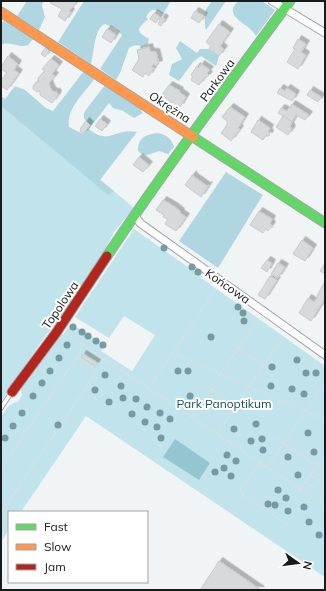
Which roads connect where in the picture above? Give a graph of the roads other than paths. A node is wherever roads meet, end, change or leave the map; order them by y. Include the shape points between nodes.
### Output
1 (272, 1) edge
2 (290, 1) edge
3 (284, 9) junction
4 (1, 12) edge
5 (325, 33) edge
6 (191, 136) junction
7 (136, 213) junction
8 (325, 223) edge
9 (325, 355) edge
10 (12, 392) joint
11 (1, 408) edge

1 - 3 street
2 - 3 street, Parkowa
3 - 5 street
3 - 6 street, Parkowa
4 - 6 street, Okrężna
6 - 7 street, Parkowa
6 - 8 street, Okrężna
7 - 9 street, Końcowa via 140,223
7 - 10 street, Topolowa via 59,328
10 - 11 lane, Topolowa

